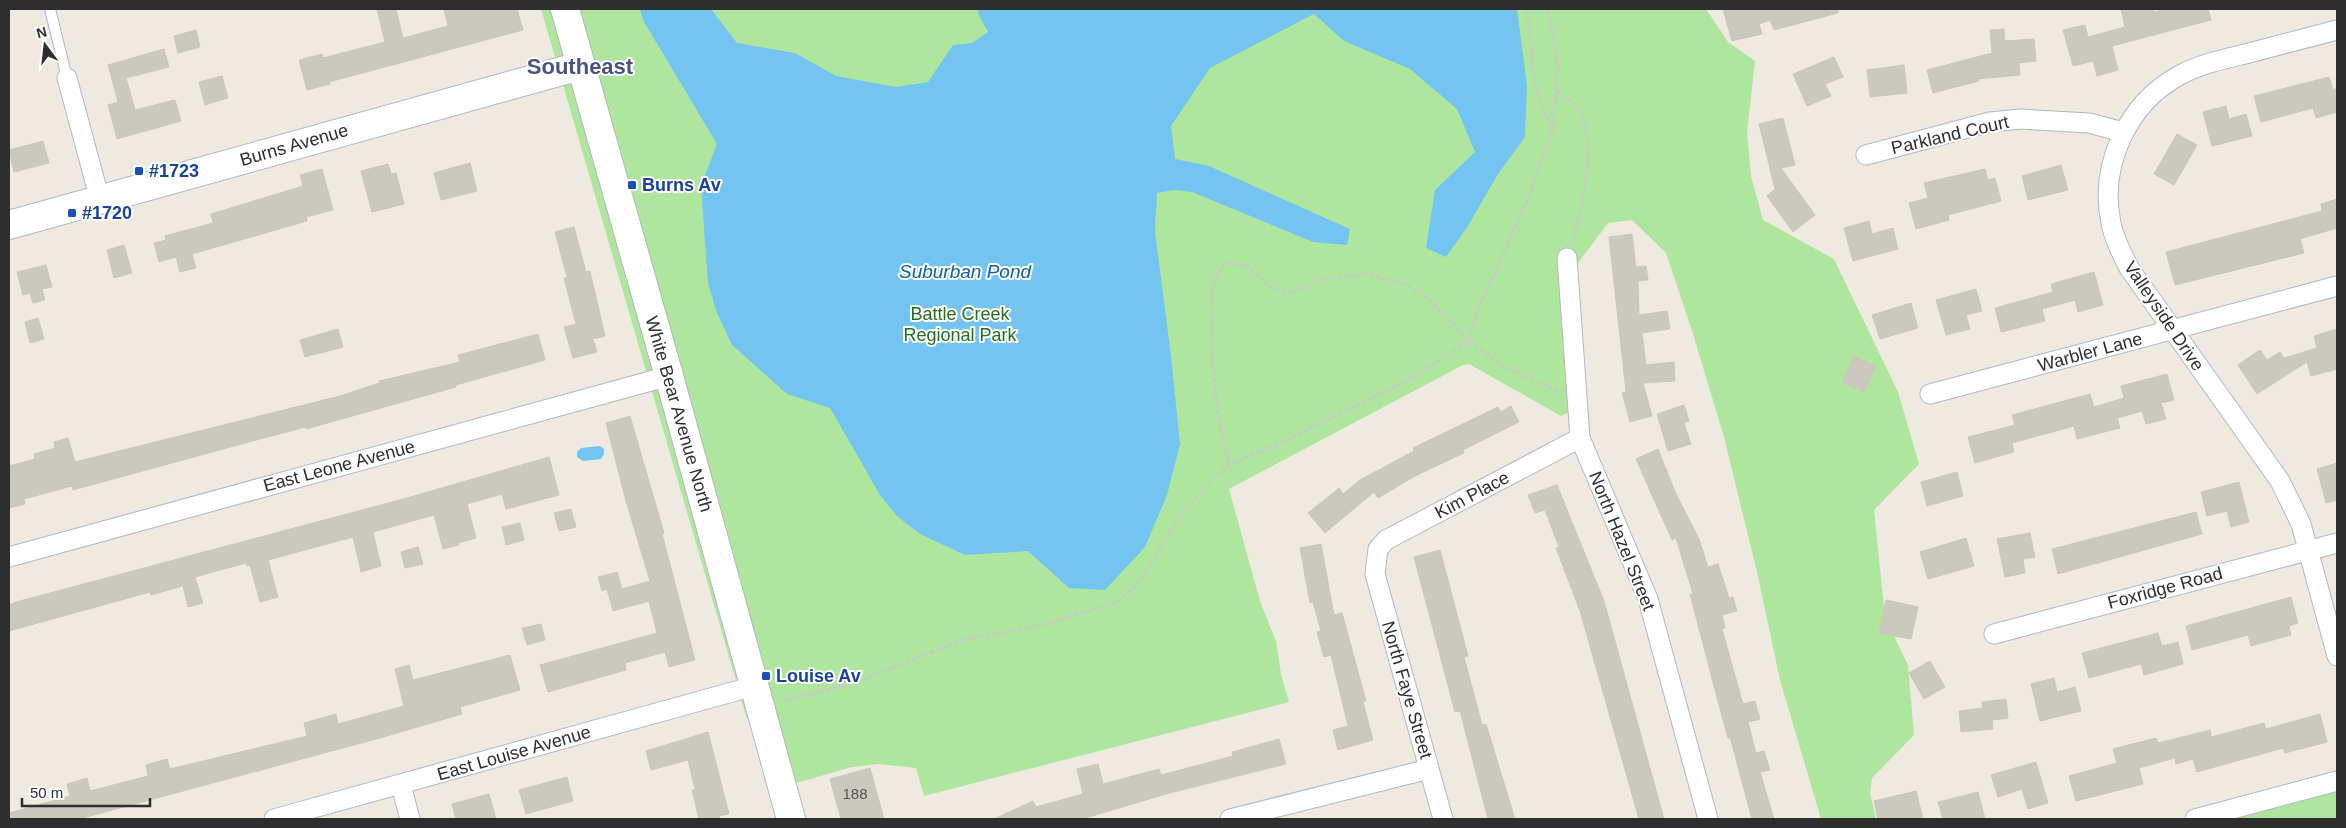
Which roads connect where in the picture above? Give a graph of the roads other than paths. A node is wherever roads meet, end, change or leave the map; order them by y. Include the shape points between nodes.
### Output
1 (50, 9) edge
2 (565, 9) edge
3 (2337, 30) edge
4 (580, 66) junction
5 (68, 78) joint
6 (2123, 132) junction
7 (1866, 155) dead end
8 (100, 200) junction
9 (9, 225) edge
10 (1567, 258) road end
11 (2337, 286) edge
12 (2172, 330) junction
13 (669, 376) junction
14 (1930, 394) dead end
15 (1580, 438) junction
16 (2337, 543) edge
17 (2308, 550) junction
18 (9, 557) edge
19 (1375, 561) joint
20 (1994, 634) dead end
21 (2337, 656) edge
22 (754, 686) junction
23 (1429, 769) junction
24 (2337, 782) edge
25 (401, 784) junction
26 (274, 819) edge
27 (410, 819) edge
28 (791, 819) edge
29 (1230, 819) edge
30 (1443, 819) edge
31 (1708, 819) edge
32 (2195, 819) edge

1 - 5 lane
2 - 4 street, White Bear Avenue North
3 - 6 street, Valleyside Drive via 2204,64 2181,74 2158,89
4 - 8 street, Burns Avenue
4 - 13 street, White Bear Avenue North
5 - 8 street
6 - 7 street, Parkland Court via 2089,123 2021,119 1990,122
6 - 12 street, Valleyside Drive via 2110,173 2108,198 2111,222 2129,268
8 - 9 street, Burns Avenue
10 - 15 street, North Hazel Street
11 - 12 street, Warbler Lane
12 - 14 street, Warbler Lane
12 - 17 street, Valleyside Drive via 2280,481 2301,524
13 - 18 street, East Leone Avenue
13 - 22 street, White Bear Avenue North
15 - 19 street, Kim Place via 1386,540 1378,549
15 - 31 street, North Hazel Street via 1648,599
16 - 17 street, Foxridge Road
17 - 20 street, Foxridge Road
17 - 21 street, Valleyside Drive
19 - 23 street, North Faye Street via 1375,574
22 - 25 street, East Louise Avenue
22 - 28 street, White Bear Avenue North
23 - 29 street
23 - 30 street, North Faye Street
24 - 32 street
25 - 26 street, East Louise Avenue
25 - 27 street

